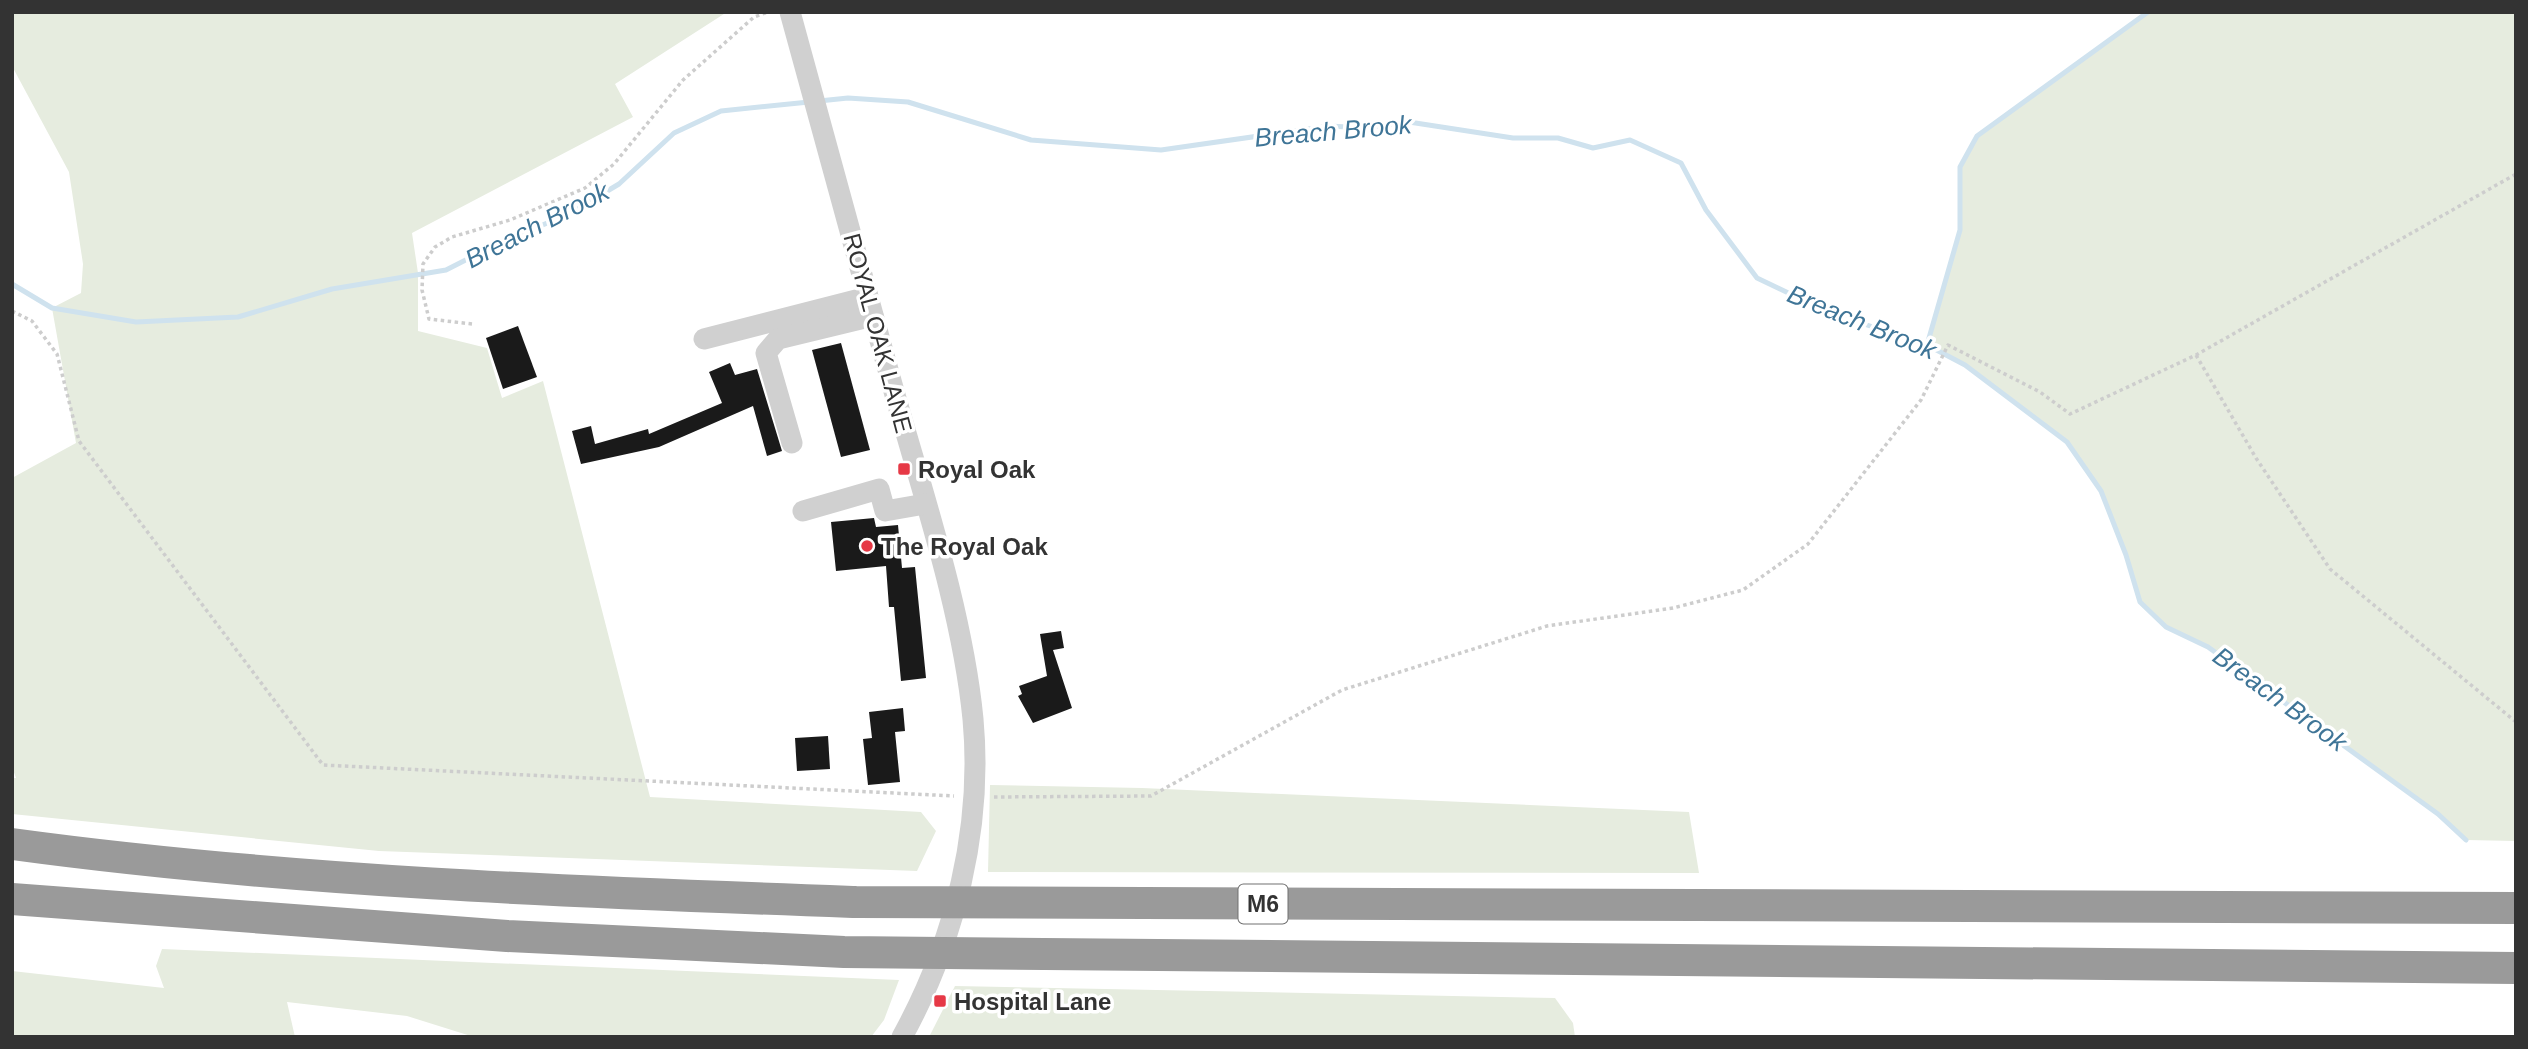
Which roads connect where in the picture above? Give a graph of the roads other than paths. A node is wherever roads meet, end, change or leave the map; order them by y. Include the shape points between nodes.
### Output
1 (790, 12) edge
2 (871, 307) junction
3 (704, 340) dead end
4 (792, 443) dead end
5 (925, 504) junction
6 (803, 511) dead end
7 (12, 844) edge
8 (12, 899) edge
9 (2516, 908) edge
10 (2516, 968) edge
11 (902, 1037) edge

1 - 2 street, ROYAL OAK LANE
2 - 3 street
2 - 4 street via 778,338 766,352
2 - 5 street, ROYAL OAK LANE
5 - 6 street via 885,511 879,489
5 - 11 street, ROYAL OAK LANE via 969,686 973,797 964,868 950,927 923,998
7 - 9 highway, M6 via 99,856 398,880 856,902
8 - 10 highway, M6 via 507,936 844,952

